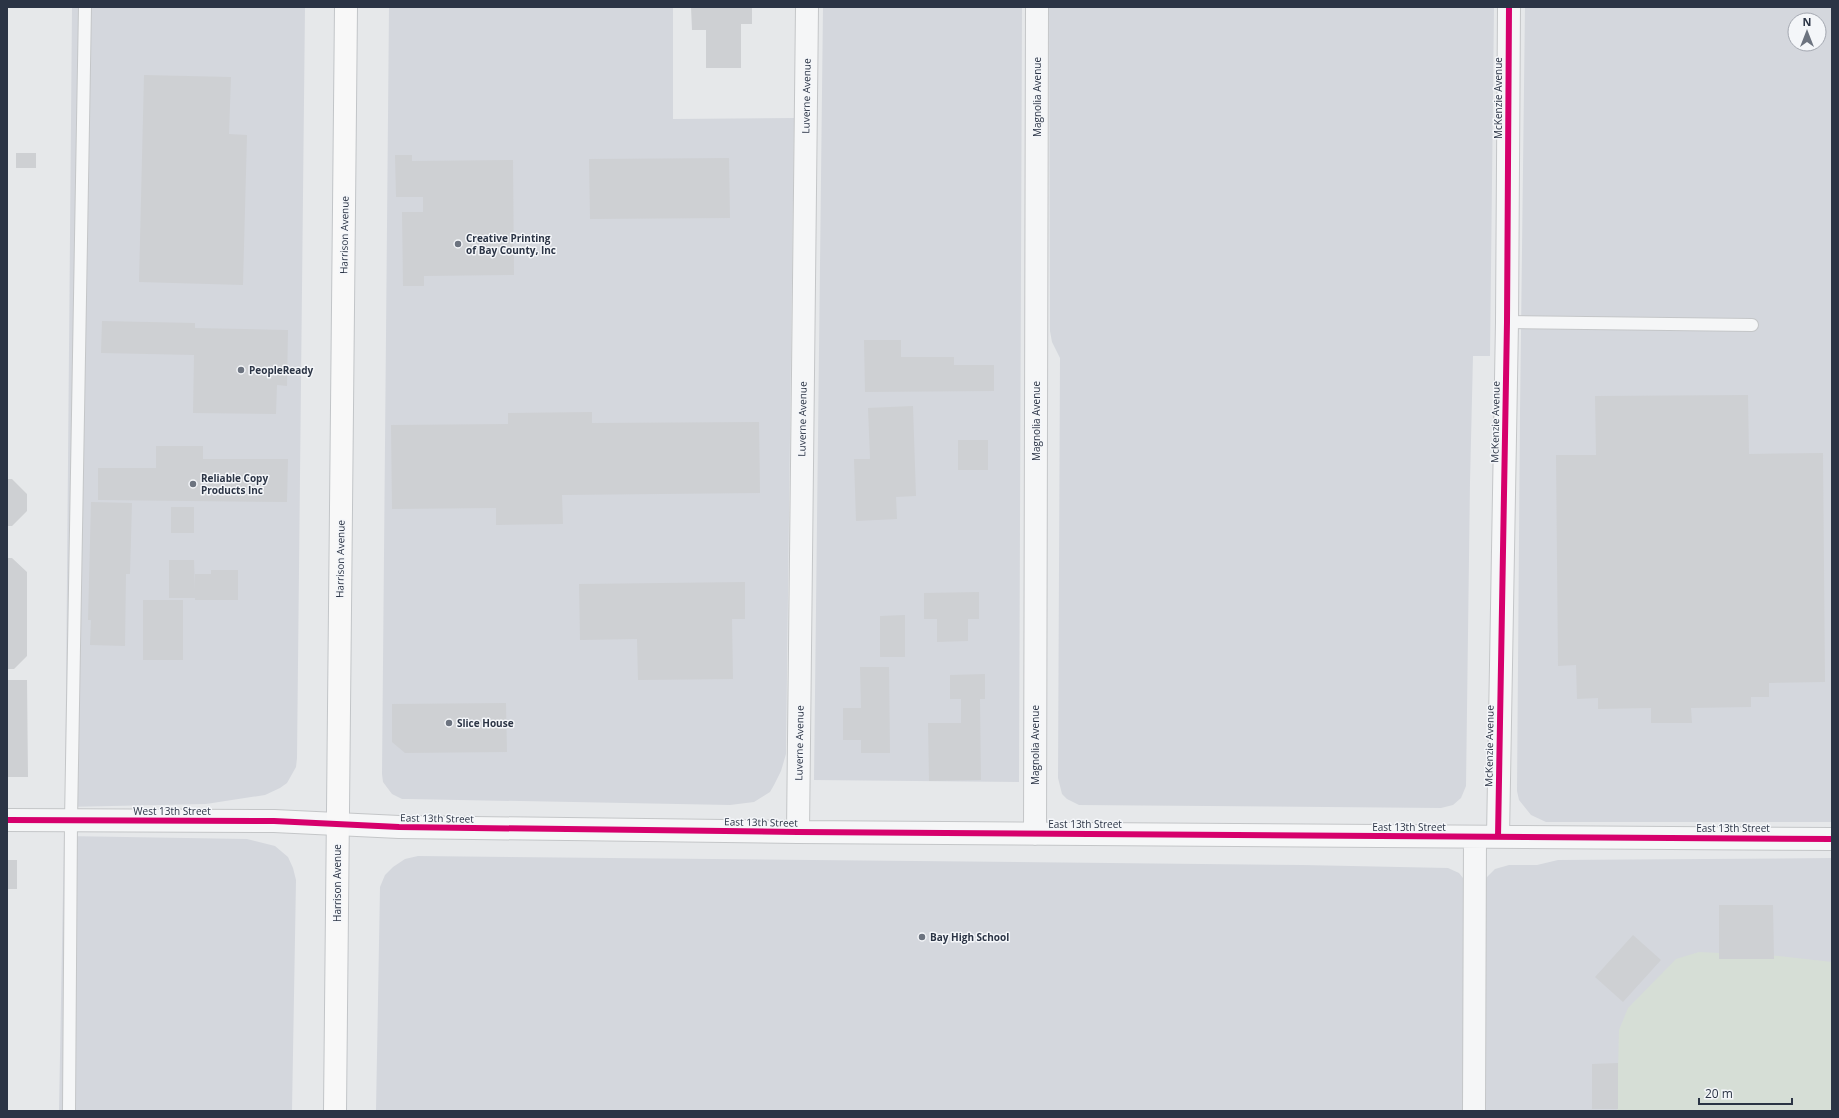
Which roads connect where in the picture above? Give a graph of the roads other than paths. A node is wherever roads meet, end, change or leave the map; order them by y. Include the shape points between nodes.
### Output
1 (85, 7) edge
2 (346, 7) edge
3 (807, 7) edge
4 (1037, 7) edge
5 (1509, 7) edge
6 (1507, 322) junction
7 (1752, 325) dead end
8 (7, 820) edge
9 (71, 821) junction
10 (338, 824) junction
11 (798, 832) junction
12 (1035, 834) junction
13 (1475, 837) junction
14 (1498, 837) junction
15 (1832, 839) edge
16 (69, 1111) edge
17 (335, 1111) edge
18 (1474, 1111) edge

1 - 9 lane
2 - 10 main road, Harrison Avenue
3 - 11 street, Luverne Avenue
4 - 12 street, Magnolia Avenue
5 - 6 street, McKenzie Avenue
6 - 7 lane
6 - 14 street, McKenzie Avenue
8 - 9 street, West 13th Street
9 - 10 street, West 13th Street via 274,821
9 - 16 lane
10 - 11 street, East 13th Street
10 - 17 main road, Harrison Avenue
11 - 12 street, East 13th Street
12 - 13 street, East 13th Street
13 - 14 street, East 13th Street
13 - 18 street
14 - 15 street, East 13th Street

